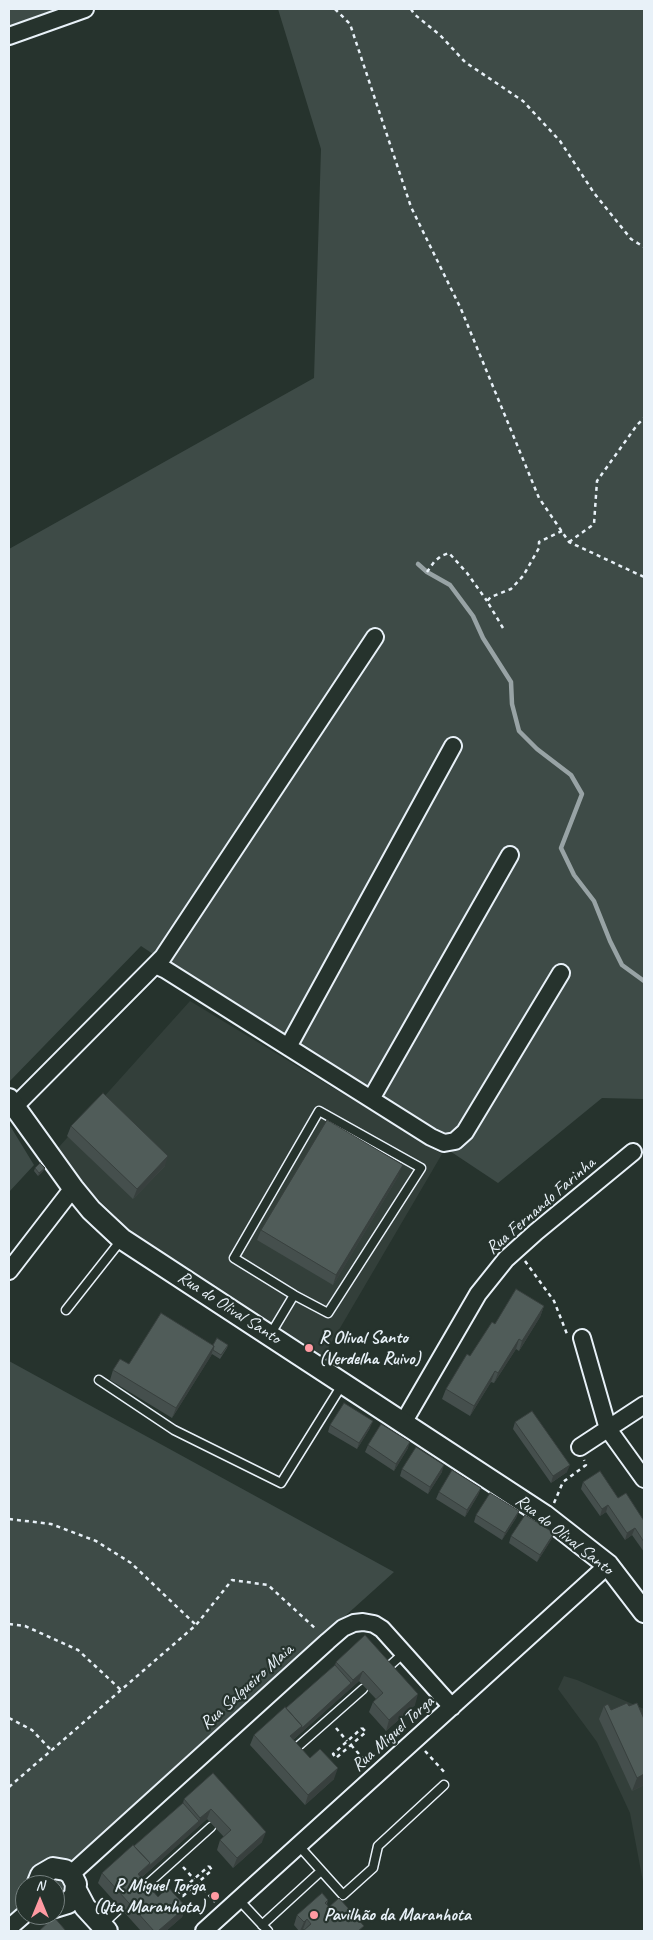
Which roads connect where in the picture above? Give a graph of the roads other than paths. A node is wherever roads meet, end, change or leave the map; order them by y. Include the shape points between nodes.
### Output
1 (85, 9) edge
2 (9, 36) edge
3 (375, 637) dead end
4 (453, 746) dead end
5 (510, 856) dead end
6 (154, 965) junction
7 (560, 973) dead end
8 (288, 1047) junction
9 (371, 1099) junction
10 (11, 1103) edge
11 (633, 1152) dead end
12 (73, 1188) junction
13 (122, 1239) junction
14 (9, 1271) edge
15 (294, 1295) junction
16 (66, 1310) dead end
17 (270, 1335) junction
18 (582, 1338) road end
19 (99, 1380) dead end
20 (343, 1383) junction
21 (644, 1405) edge
22 (403, 1423) junction
23 (608, 1429) junction
24 (580, 1447) road end
25 (644, 1479) edge
26 (608, 1565) junction
27 (641, 1603) edge
28 (404, 1653) junction
29 (386, 1669) edge
30 (363, 1689) dead end
31 (452, 1707) junction
32 (295, 1749) edge
33 (444, 1785) road end
34 (211, 1827) dead end
35 (299, 1846) junction
36 (322, 1871) junction
37 (41, 1875) edge
38 (73, 1882) junction
39 (141, 1890) edge
40 (239, 1900) junction
41 (65, 1903) edge
42 (120, 1908) dead end
43 (65, 1910) edge
44 (262, 1925) junction
45 (99, 1929) edge
46 (204, 1931) edge
47 (268, 1931) edge

1 - 2 street
3 - 6 street via 163,957
4 - 8 street
5 - 9 street
6 - 8 street
6 - 10 street
7 - 9 street via 465,1132 455,1141 444,1143 431,1137
8 - 9 street
10 - 12 street, Rua do Olival Santo
11 - 22 street, Rua Fernando Farinha via 506,1260 478,1294
12 - 13 street, Rua do Olival Santo
12 - 14 street
13 - 16 lane
13 - 17 street, Rua do Olival Santo
15 - 15 lane via 328,1314 421,1168 319,1111 234,1258
15 - 17 lane
17 - 20 street, Rua do Olival Santo
18 - 23 street
19 - 20 lane via 174,1430 280,1484
20 - 22 street, Rua do Olival Santo
21 - 23 street
22 - 26 street, Rua do Olival Santo via 548,1519
23 - 24 street
23 - 25 street
26 - 27 street, Rua do Olival Santo
26 - 31 street, Rua Miguel Torga
28 - 29 lane
28 - 31 street, Rua Salgueiro Maia
28 - 38 street, Rua Salgueiro Maia via 374,1624 354,1623 343,1628
30 - 32 lane
31 - 35 street, Rua Miguel Torga
33 - 36 lane via 378,1846 373,1868 343,1895
34 - 39 lane
35 - 36 lane
35 - 40 street, Rua Miguel Torga
36 - 44 lane
37 - 38 street via 53,1868 65,1870
38 - 41 street via 72,1899
38 - 45 street
40 - 44 lane
40 - 46 street, Rua Miguel Torga
42 - 45 lane
43 - 45 street
44 - 47 lane

